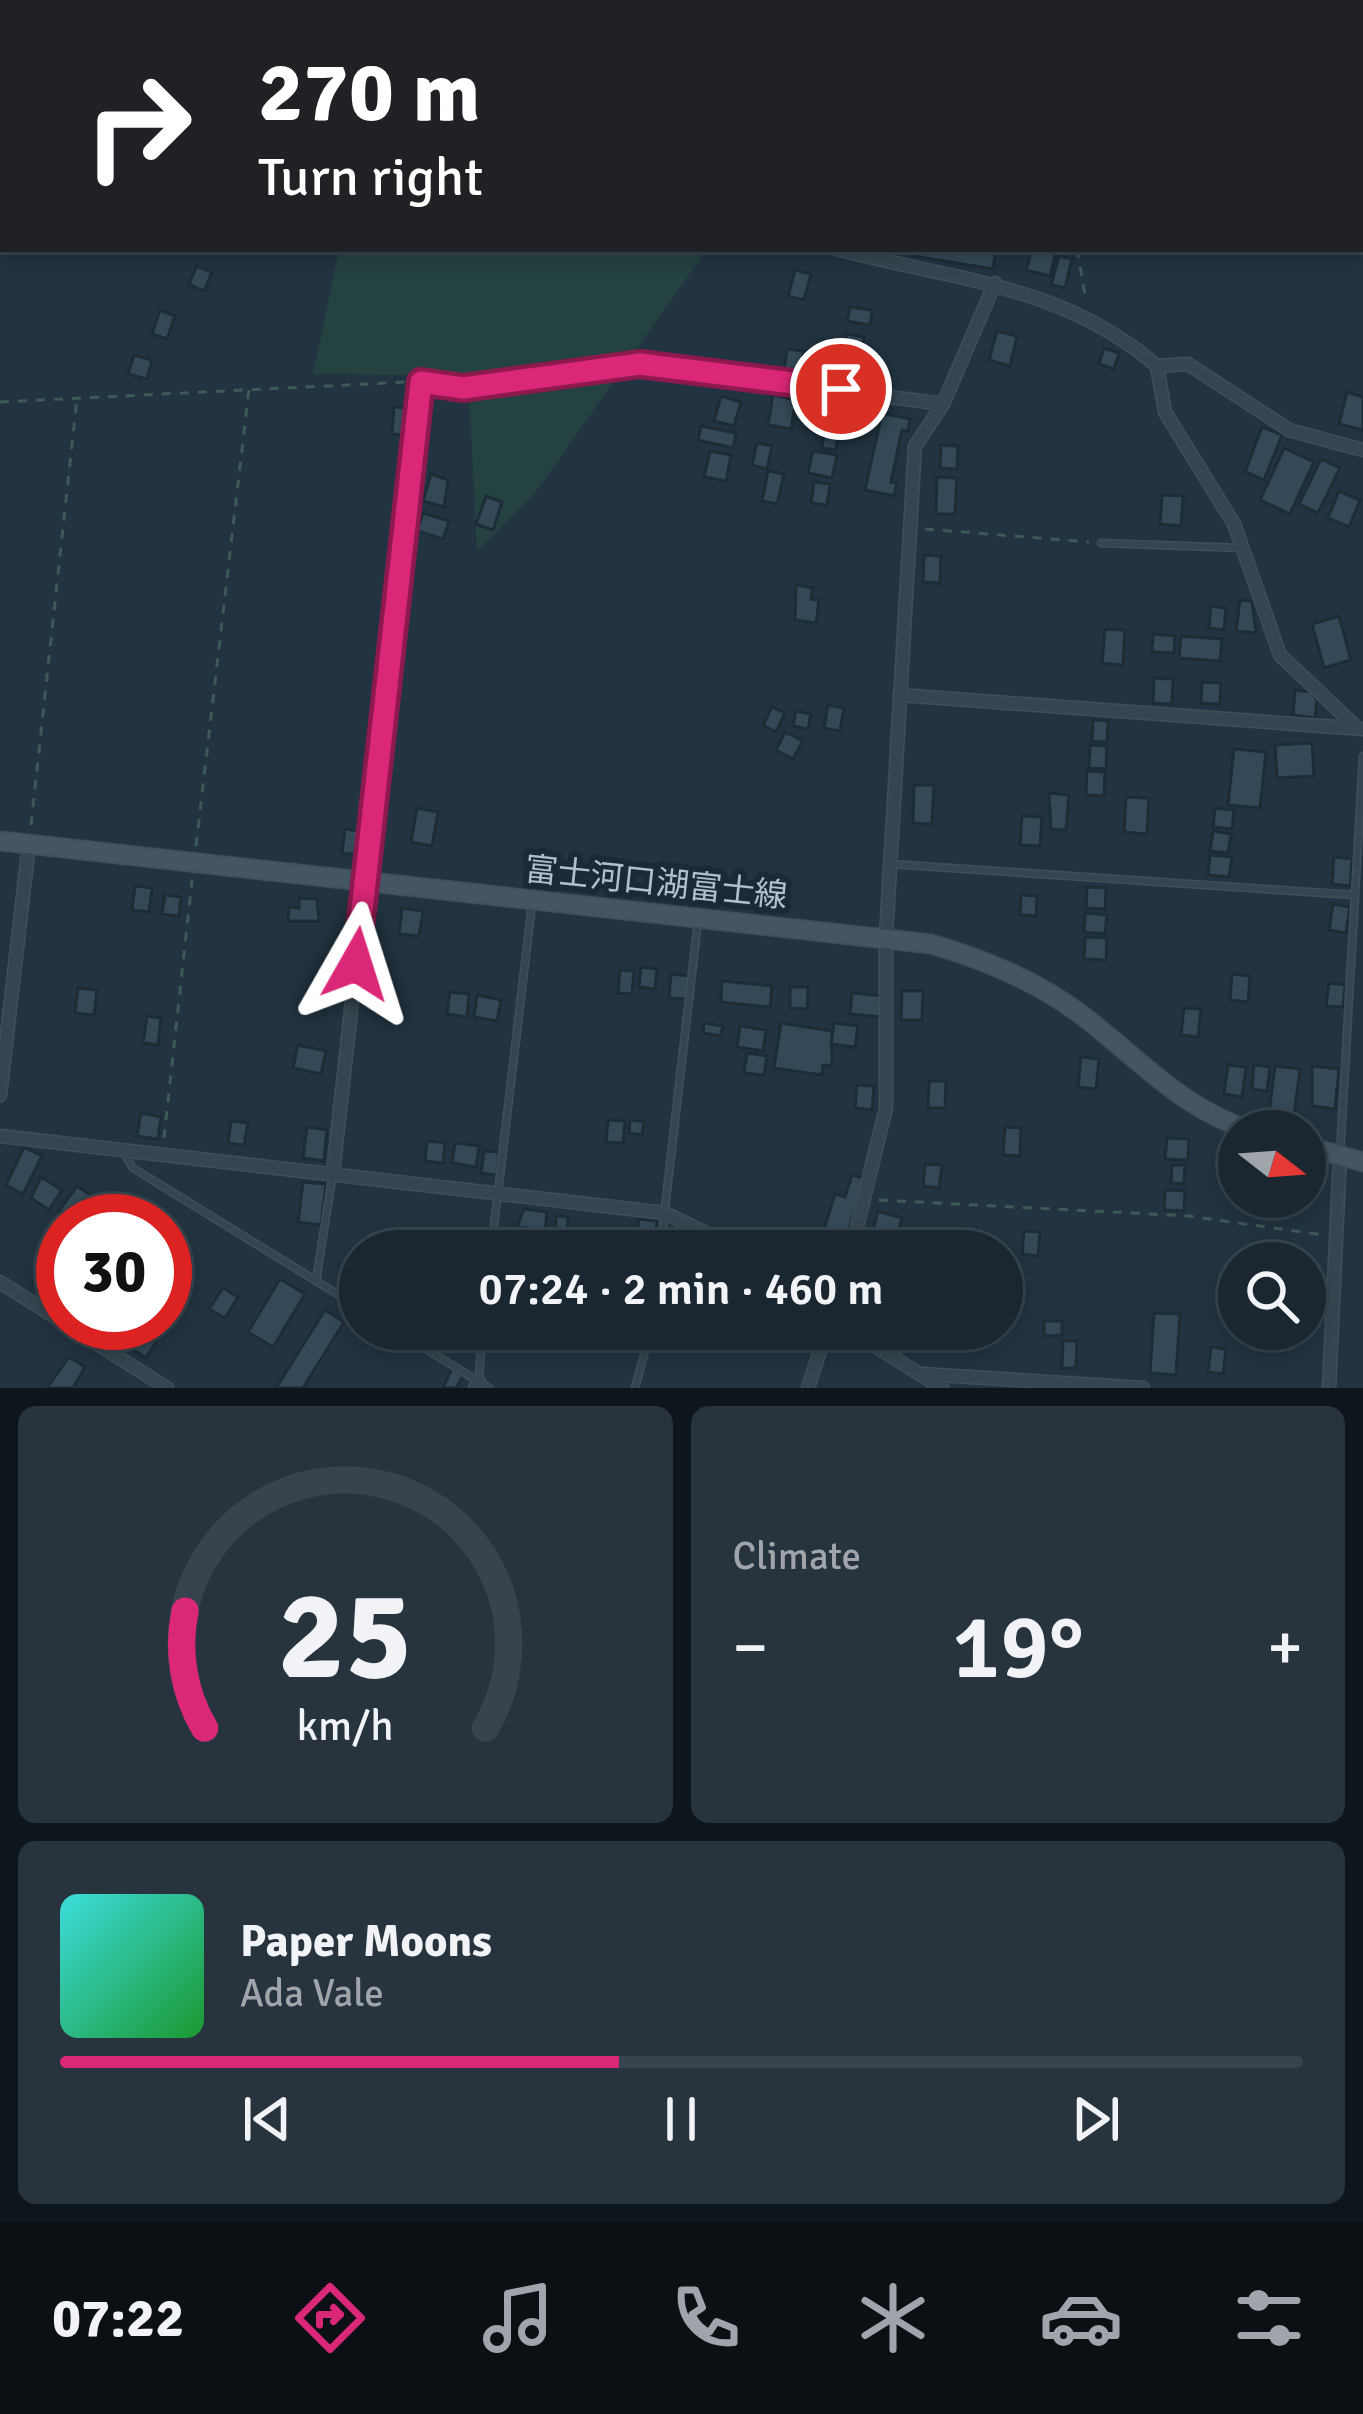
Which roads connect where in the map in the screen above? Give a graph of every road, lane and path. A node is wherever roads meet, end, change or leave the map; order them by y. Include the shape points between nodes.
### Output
1 (851, 252) edge
2 (1078, 252) edge
3 (995, 283) junction
4 (1089, 321) junction
5 (1157, 366) junction
6 (421, 382) junction
7 (249, 389) junction
8 (77, 398) junction
9 (0, 402) edge
10 (943, 404) junction
11 (1363, 450) edge
12 (911, 528) junction
13 (1102, 542) joint
14 (1244, 548) junction
15 (900, 695) junction
16 (1358, 727) edge
17 (1363, 756) edge
18 (0, 841) edge
19 (29, 844) junction
20 (194, 863) junction
21 (890, 864) junction
22 (364, 881) junction
23 (1354, 895) junction
24 (533, 901) junction
25 (699, 918) junction
26 (886, 936) junction
27 (0, 1095) edge
28 (1218, 1116) edge
29 (0, 1136) edge
30 (122, 1150) junction
31 (1326, 1151) edge
32 (163, 1155) junction
33 (1340, 1155) junction
34 (1363, 1162) edge
35 (333, 1172) junction
36 (498, 1192) junction
37 (867, 1198) junction
38 (665, 1213) junction
39 (493, 1230) edge
40 (663, 1230) edge
41 (699, 1230) edge
42 (857, 1230) edge
43 (1337, 1237) junction
44 (316, 1281) junction
45 (0, 1282) edge
46 (339, 1295) edge
47 (36, 1305) edge
48 (107, 1350) edge
49 (426, 1350) edge
50 (482, 1350) edge
51 (645, 1350) edge
52 (820, 1350) edge
53 (883, 1350) edge
54 (922, 1374) junction
55 (481, 1386) edge
56 (167, 1388) edge
57 (635, 1388) edge
58 (808, 1388) edge
59 (942, 1388) edge
60 (1143, 1388) edge
61 (1329, 1388) edge

1 - 3 street
2 - 4 path
3 - 4 street
3 - 10 street
4 - 5 street via 1116,331
5 - 11 street via 1188,364 1289,430
5 - 14 street via 1165,412
6 - 7 path
6 - 10 street via 463,388 640,364
6 - 22 street
7 - 8 path
7 - 20 path
8 - 9 path
8 - 19 path
10 - 12 street via 915,446
12 - 13 path
12 - 15 street
13 - 14 lane
14 - 16 street via 1280,655
15 - 16 street
15 - 21 street
17 - 23 lane
18 - 19 main road, 富士河口湖富士線
19 - 20 main road, 富士河口湖富士線
19 - 27 street
20 - 22 main road, 富士河口湖富士線
20 - 32 path
21 - 23 lane
21 - 26 street
22 - 24 main road, 富士河口湖富士線
22 - 35 street
23 - 33 lane
24 - 25 main road, 富士河口湖富士線
24 - 36 lane
25 - 26 main road, 富士河口湖富士線
25 - 38 lane
26 - 28 main road, 富士河口湖富士線 via 1015,973
26 - 37 street via 886,1108
29 - 30 street
30 - 32 street
30 - 44 lane via 133,1168
31 - 33 main road
32 - 35 street
33 - 34 main road
33 - 43 street
35 - 36 street
35 - 44 lane
36 - 38 street
36 - 39 lane
37 - 42 street
37 - 43 path via 1189,1216
38 - 40 lane
38 - 41 street
43 - 61 street
44 - 46 lane
45 - 47 street
48 - 56 street
49 - 55 lane
50 - 55 lane
51 - 57 lane
52 - 58 street
53 - 54 street
54 - 59 street
54 - 60 street

